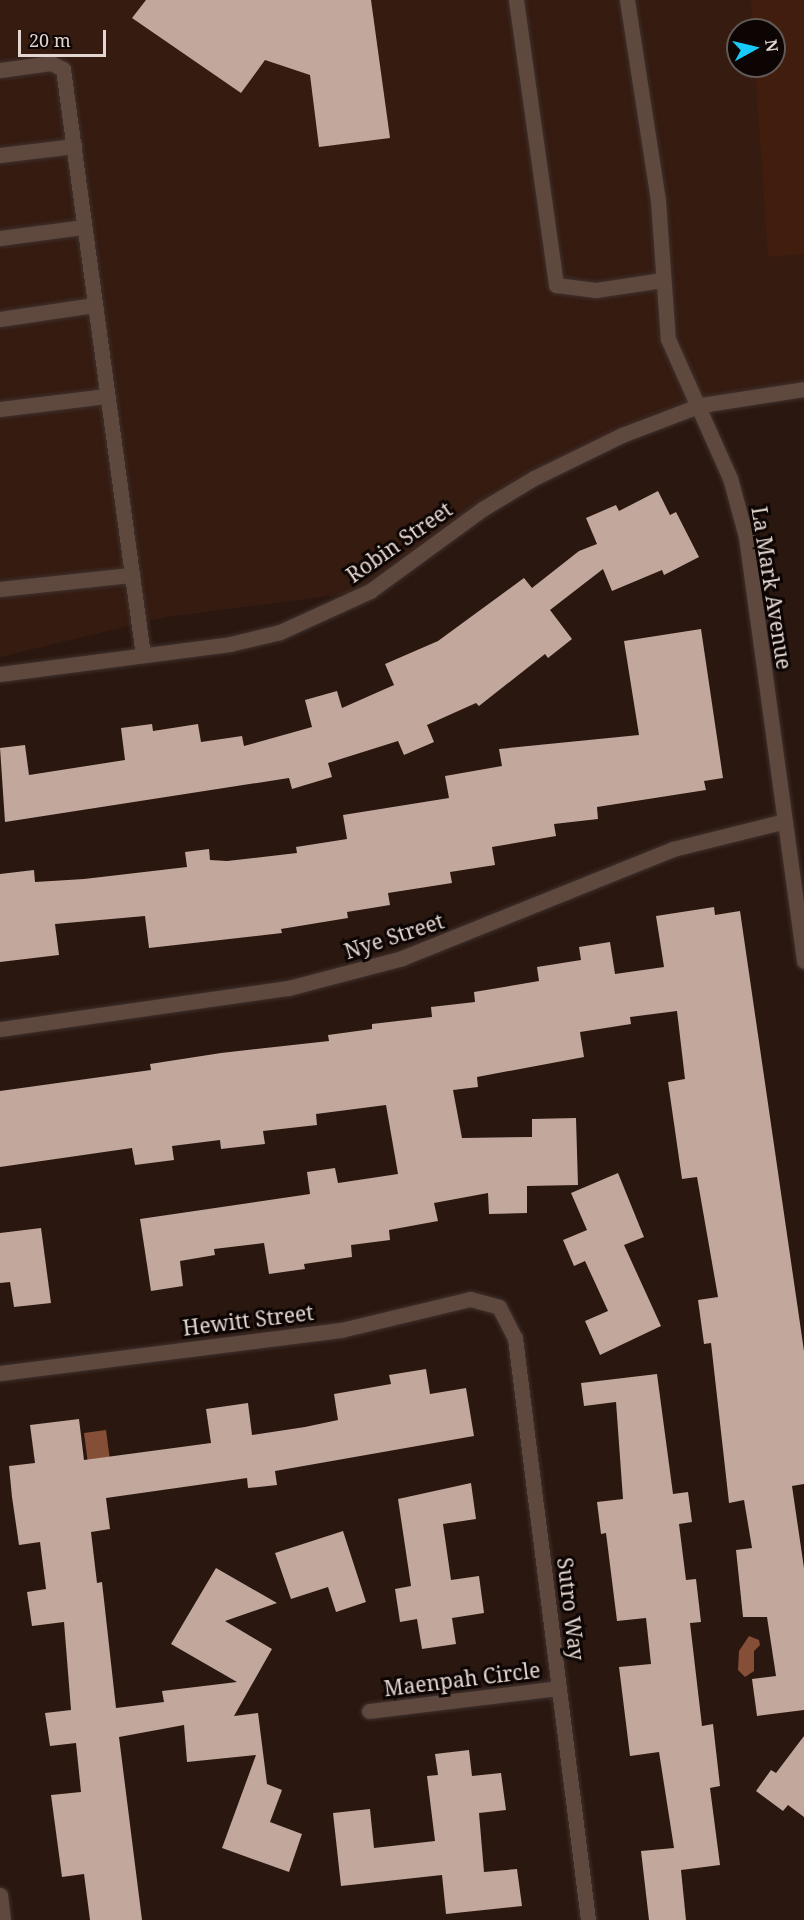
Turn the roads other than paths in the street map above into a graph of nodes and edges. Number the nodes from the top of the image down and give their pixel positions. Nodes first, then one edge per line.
1 (516, 0) edge
2 (627, 0) edge
3 (0, 70) edge
4 (74, 146) junction
5 (0, 155) edge
6 (84, 227) junction
7 (0, 238) edge
8 (662, 280) junction
9 (94, 305) junction
10 (0, 319) edge
11 (804, 389) edge
12 (106, 396) junction
13 (701, 405) junction
14 (0, 409) edge
15 (132, 575) junction
16 (0, 589) edge
17 (143, 655) junction
18 (0, 674) edge
19 (785, 821) junction
20 (804, 961) edge
21 (0, 1029) edge
22 (499, 1306) joint
23 (0, 1373) edge
24 (560, 1688) junction
25 (369, 1711) dead end
26 (0, 1895) edge
27 (3, 1920) edge
28 (588, 1920) edge

1 - 8 street
2 - 8 street, La Mark Avenue
3 - 4 street
4 - 5 street
4 - 6 street
6 - 7 street
6 - 9 street
8 - 13 street, La Mark Avenue
9 - 10 street
9 - 12 street
11 - 13 street, Robin Street
12 - 14 street
12 - 15 street
13 - 17 street, Robin Street
13 - 19 street, La Mark Avenue
15 - 16 street
15 - 17 street
17 - 18 street, Robin Street
19 - 20 street, La Mark Avenue
19 - 21 street, Nye Street
22 - 23 street, Hewitt Street
22 - 24 street, Sutro Way
24 - 25 street, Maenpah Circle
24 - 28 street, Sutro Way
26 - 27 street

